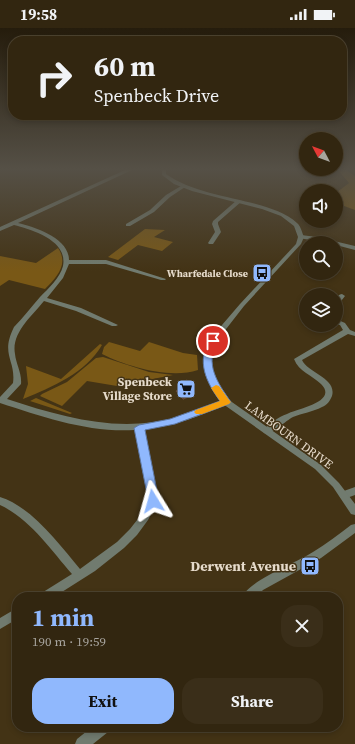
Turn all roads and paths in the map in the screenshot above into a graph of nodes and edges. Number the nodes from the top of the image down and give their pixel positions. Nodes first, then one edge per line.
1 (56, 203) edge
2 (160, 203) edge
3 (236, 203) edge
4 (246, 203) edge
5 (13, 223) junction
6 (128, 225) dead end
7 (0, 229) edge
8 (301, 236) edge
9 (299, 241) edge
10 (210, 243) dead end
11 (343, 245) edge
12 (355, 248) edge
13 (67, 262) junction
14 (163, 280) dead end
15 (41, 299) junction
16 (343, 324) edge
17 (114, 325) dead end
18 (351, 332) edge
19 (1, 400) edge
20 (226, 402) junction
21 (139, 428) junction
22 (267, 431) junction
23 (355, 492) edge
24 (344, 495) junction
25 (0, 501) edge
26 (355, 511) edge
27 (355, 528) edge
28 (79, 575) junction
29 (52, 592) edge
30 (254, 592) edge
31 (12, 616) edge
32 (0, 624) edge
33 (97, 732) edge
34 (82, 744) edge

1 - 5 street
2 - 6 street
3 - 10 street
4 - 8 street
5 - 7 street
5 - 13 street
9 - 20 street, LAMBOURN DRIVE
11 - 12 street
13 - 14 street
13 - 15 street
15 - 17 street
15 - 19 street
16 - 18 street
18 - 22 street
19 - 21 street
20 - 21 street
20 - 22 street, LAMBOURN DRIVE
21 - 28 street
22 - 24 street, LAMBOURN DRIVE
23 - 24 street
24 - 26 street, LAMBOURN DRIVE
25 - 28 street
27 - 30 street
28 - 29 street
31 - 32 street
33 - 34 street

